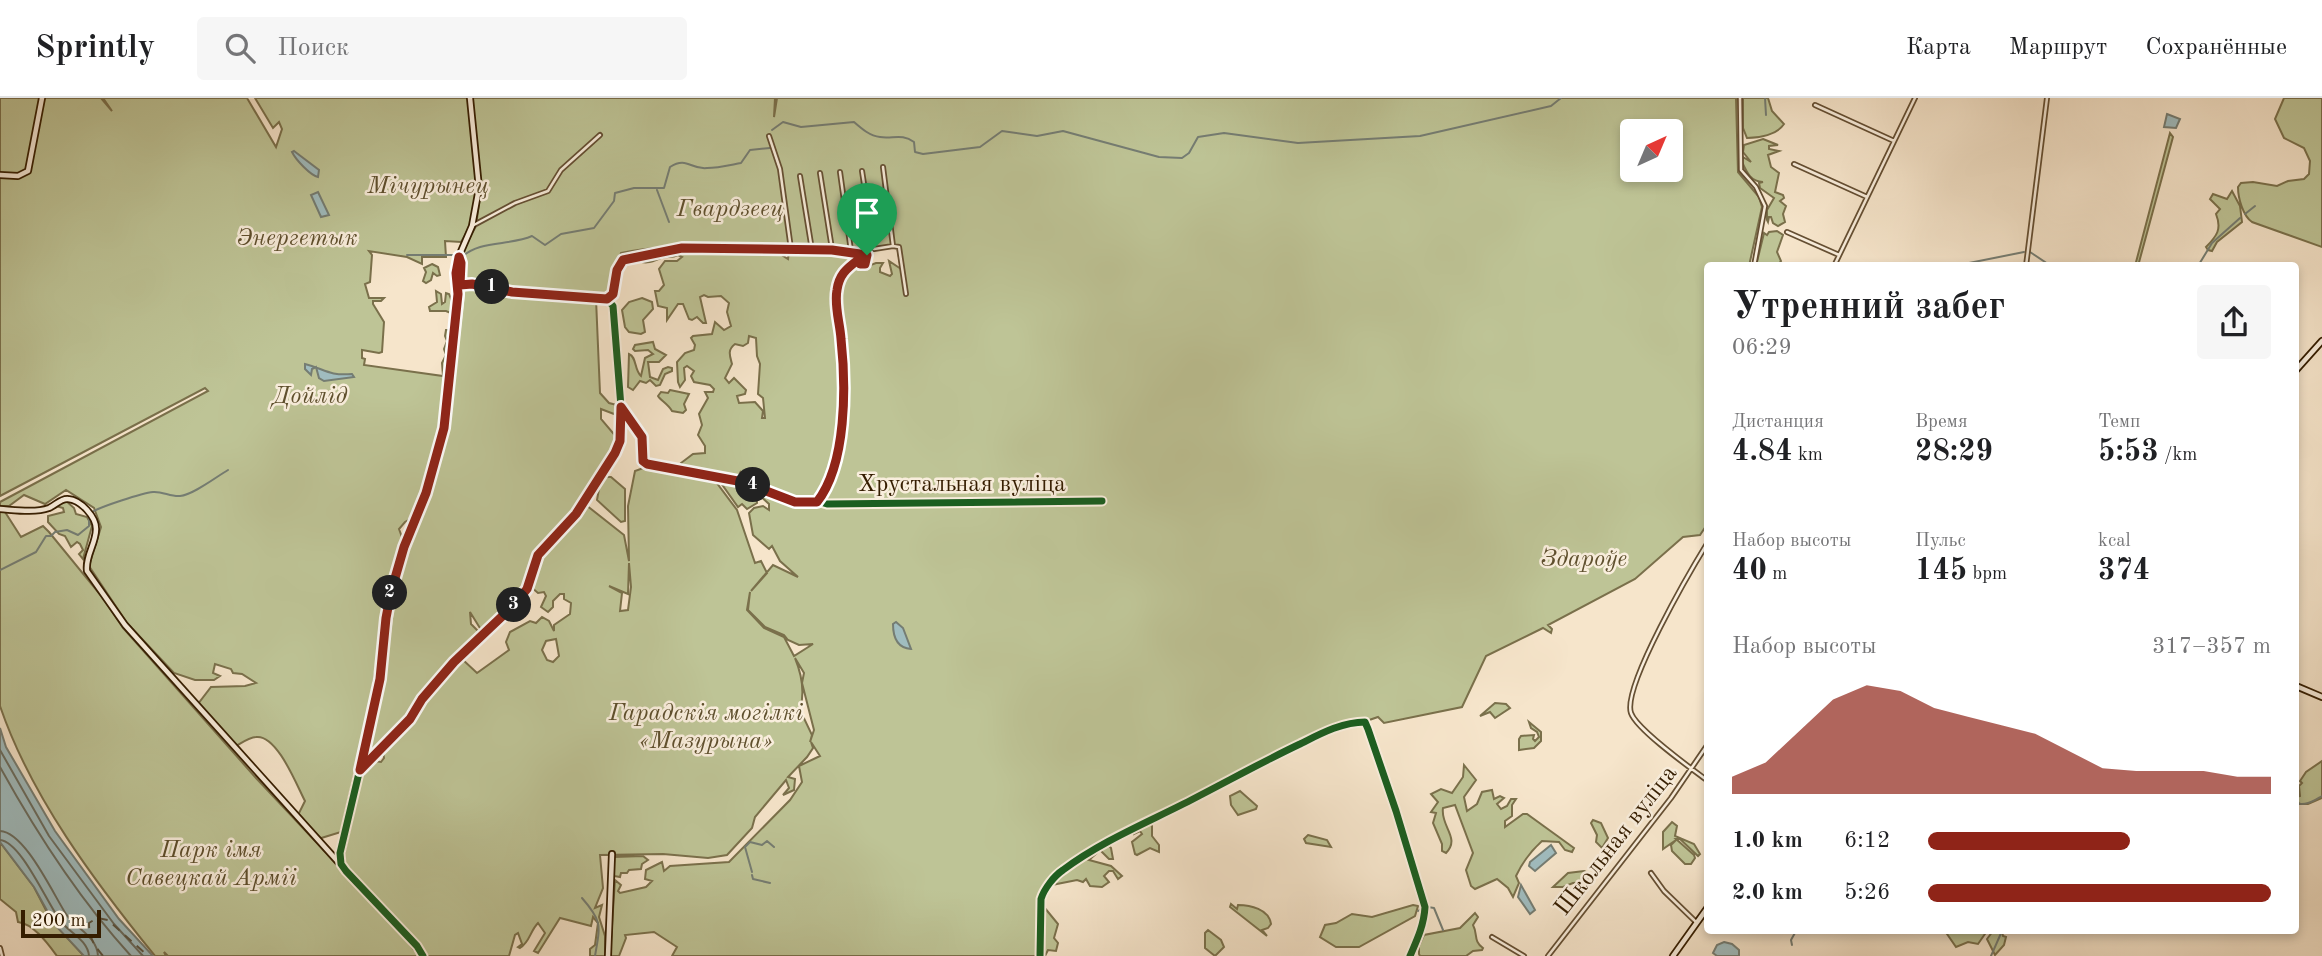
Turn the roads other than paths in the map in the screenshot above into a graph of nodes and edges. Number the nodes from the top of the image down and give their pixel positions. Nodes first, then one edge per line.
1 (42, 98) edge
2 (470, 98) edge
3 (1740, 98) edge
4 (1915, 98) edge
5 (2048, 98) edge
6 (1815, 104) dead end
7 (600, 135) dead end
8 (769, 136) dead end
9 (1894, 141) junction
10 (1794, 164) dead end
11 (883, 167) dead end
12 (862, 171) dead end
13 (840, 172) dead end
14 (820, 173) dead end
15 (0, 175) edge
16 (800, 176) dead end
17 (1867, 197) junction
18 (472, 226) junction
19 (1787, 232) dead end
20 (893, 246) junction
21 (790, 249) junction
22 (874, 249) junction
23 (812, 250) junction
24 (832, 250) junction
25 (851, 251) junction
26 (857, 253) junction
27 (867, 255) junction
28 (1839, 256) junction
29 (858, 260) junction
30 (1755, 262) edge
31 (1836, 262) edge
32 (2027, 262) edge
33 (458, 285) junction
34 (613, 294) junction
35 (906, 294) dead end
36 (607, 299) junction
37 (613, 306) junction
38 (2322, 341) edge
39 (2299, 367) edge
40 (621, 407) junction
41 (1102, 501) dead end
42 (817, 502) junction
43 (0, 509) edge
44 (1704, 548) edge
45 (2299, 687) edge
46 (2322, 697) edge
47 (1704, 750) edge
48 (1692, 769) junction
49 (360, 770) junction
50 (1704, 778) edge
51 (340, 853) junction
52 (331, 854) junction
53 (612, 854) dead end
54 (341, 864) junction
55 (1651, 873) dead end
56 (1704, 912) edge
57 (1696, 923) junction
58 (1492, 937) dead end
59 (0, 948) edge
60 (2, 956) edge
61 (423, 956) edge
62 (608, 956) edge
63 (1040, 956) edge
64 (1410, 956) edge
65 (1524, 956) edge
66 (1548, 956) edge
67 (1672, 956) edge

1 - 15 street
2 - 18 street
3 - 30 street
4 - 9 street
5 - 32 street
6 - 9 street
7 - 18 street
8 - 21 street
9 - 17 street
10 - 17 street
11 - 20 street
12 - 22 street
13 - 25 street
14 - 24 street
16 - 23 street
17 - 28 street
18 - 33 street
19 - 28 street
20 - 22 street
20 - 35 street
21 - 23 street
21 - 34 street
22 - 27 street
23 - 24 street
24 - 25 street
25 - 26 street
26 - 27 street
26 - 29 street
27 - 29 street
28 - 31 street
29 - 42 street
33 - 36 street
33 - 49 street
34 - 36 street
34 - 37 street
36 - 37 street
37 - 40 street
38 - 39 street
40 - 42 street, Хрустальная вуліца
40 - 49 street
41 - 42 street, Хрустальная вуліца
43 - 52 street
44 - 48 street
45 - 46 street
47 - 48 street, Школьная вуліца
48 - 50 street
48 - 66 street, Школьная вуліца
49 - 51 street
51 - 52 street
51 - 54 street
52 - 54 street
53 - 62 street
54 - 61 street
55 - 57 street
56 - 57 street
57 - 67 street
58 - 65 street
59 - 60 street
63 - 64 street

